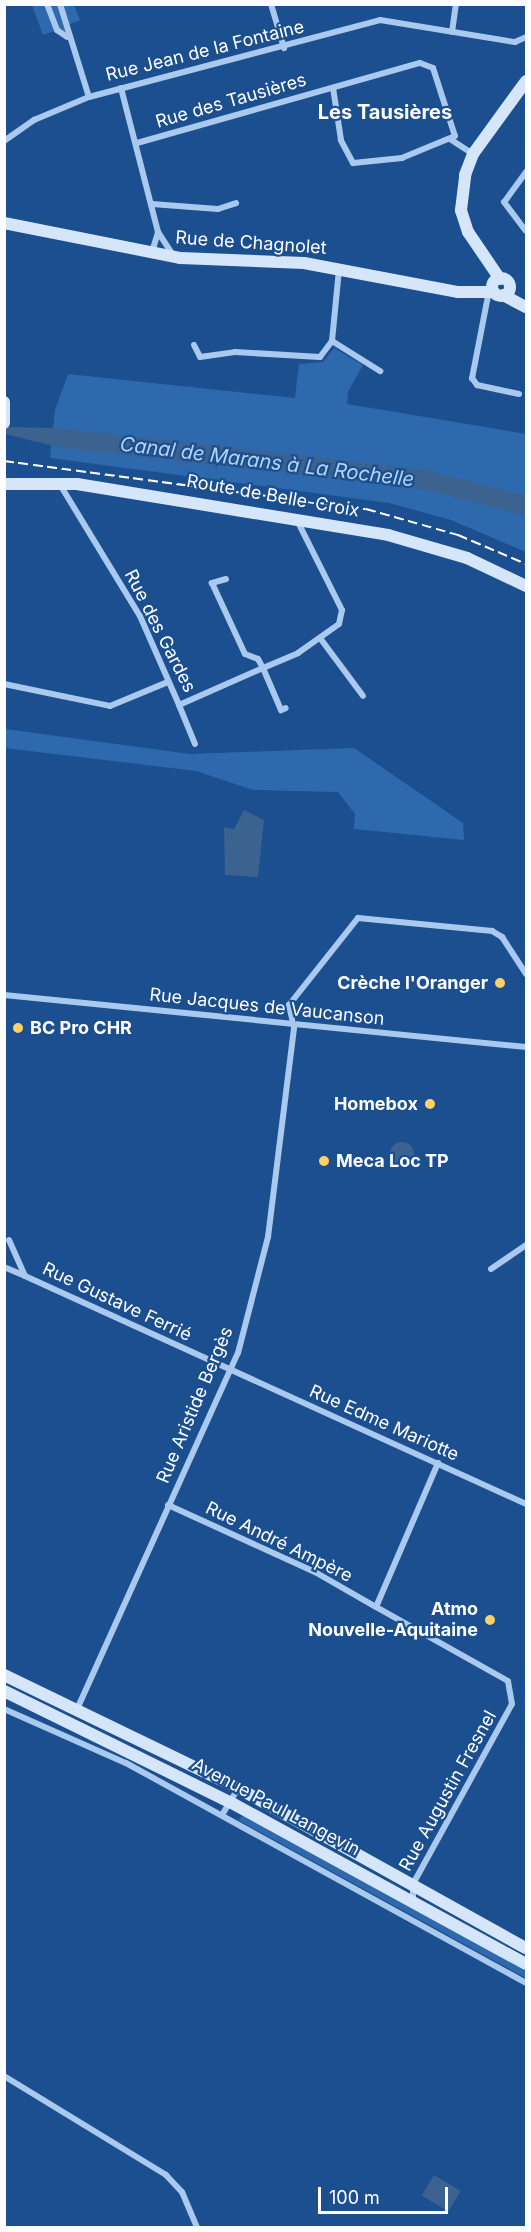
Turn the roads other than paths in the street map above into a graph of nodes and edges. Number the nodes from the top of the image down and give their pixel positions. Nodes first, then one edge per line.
1 (47, 4) edge
2 (60, 4) edge
3 (271, 4) edge
4 (456, 4) edge
5 (452, 32) junction
6 (67, 37) junction
7 (526, 37) edge
8 (284, 48) junction
9 (526, 81) edge
10 (121, 88) junction
11 (333, 88) junction
12 (89, 97) junction
13 (456, 130) junction
14 (450, 139) junction
15 (4, 141) edge
16 (137, 143) junction
17 (469, 150) junction
18 (526, 172) edge
19 (236, 203) dead end
20 (152, 204) junction
21 (4, 223) edge
22 (526, 231) edge
23 (158, 232) junction
24 (152, 252) junction
25 (174, 256) junction
26 (340, 268) junction
27 (499, 290) junction
28 (526, 300) edge
29 (526, 307) edge
30 (332, 342) junction
31 (194, 345) dead end
32 (380, 371) dead end
33 (519, 394) dead end
34 (59, 482) junction
35 (4, 484) edge
36 (297, 519) junction
37 (226, 579) dead end
38 (526, 586) edge
39 (320, 638) junction
40 (263, 668) junction
41 (168, 682) junction
42 (4, 684) edge
43 (363, 696) dead end
44 (179, 705) junction
45 (286, 708) dead end
46 (195, 744) dead end
47 (526, 974) edge
48 (4, 994) edge
49 (294, 1027) junction
50 (526, 1047) edge
51 (9, 1240) dead end
52 (526, 1245) edge
53 (4, 1267) edge
54 (491, 1269) dead end
55 (25, 1276) junction
56 (230, 1370) junction
57 (438, 1463) junction
58 (526, 1504) edge
59 (168, 1505) junction
60 (376, 1607) junction
61 (4, 1675) edge
62 (4, 1691) edge
63 (78, 1707) junction
64 (4, 1709) edge
65 (238, 1788) junction
66 (230, 1802) junction
67 (222, 1815) junction
68 (413, 1884) junction
69 (413, 1902) junction
70 (526, 1948) edge
71 (526, 1964) edge
72 (526, 1983) edge
73 (4, 2076) edge
74 (197, 2228) edge

1 - 6 street
2 - 6 street
3 - 8 street
4 - 5 street
5 - 7 street, Rue Jean de la Fontaine
5 - 8 street, Rue Jean de la Fontaine
6 - 12 street
8 - 10 street, Rue Jean de la Fontaine
9 - 17 street
10 - 12 street, Rue Jean de la Fontaine
10 - 16 street, Rue des Tausières
11 - 13 street, Rue des Tausières
11 - 14 street, Rue des Tausières
11 - 16 street, Rue des Tausières
12 - 15 street, Rue Jean de la Fontaine
13 - 14 street
13 - 17 street, Rue des Tausières
14 - 17 street
16 - 20 street, Rue des Tausières
17 - 27 street
18 - 22 street
19 - 20 street
20 - 23 street, Rue des Tausières
21 - 24 street, Rue de Chagnolet
23 - 24 street
23 - 25 street
24 - 25 street, Rue de Chagnolet
25 - 26 street, Rue de Chagnolet
26 - 27 street, Rue de Chagnolet
26 - 30 street
27 - 28 street, Rue de Chagnolet
27 - 29 street, Rue de Chagnolet
27 - 33 street
30 - 31 street
30 - 32 street
34 - 35 street, Route de Belle-Croix
34 - 36 street, Route de Belle-Croix
34 - 41 street, Rue des Gardes
36 - 38 street, Route de Belle-Croix
36 - 39 street, Rue des Gardes
37 - 40 street
39 - 40 street, Rue des Gardes
39 - 43 street
40 - 44 street, Rue des Gardes
40 - 45 street
41 - 42 street
41 - 44 street, Rue des Gardes
44 - 46 street
47 - 49 street, Rue Aristide Bergès
48 - 49 street, Rue Jacques de Vaucanson
49 - 50 street, Rue Jacques de Vaucanson
49 - 56 street, Rue Aristide Bergès
51 - 55 street, Rue Gustave Ferrié
52 - 54 street
53 - 55 street, Rue Gustave Ferrié
55 - 56 street, Rue Gustave Ferrié
56 - 57 street, Rue Edme Mariotte
56 - 59 street, Rue Aristide Bergès
57 - 58 street, Rue Edme Mariotte
57 - 60 street
59 - 60 street, Rue André Ampère
59 - 63 street, Rue Aristide Bergès
60 - 68 street, Rue Augustin Fresnel
61 - 63 street, Avenue Paul Langevin
62 - 66 street, Avenue Paul Langevin
63 - 65 street, Avenue Paul Langevin
64 - 67 street
65 - 66 street
65 - 68 street, Avenue Paul Langevin
66 - 67 street
66 - 69 street, Avenue Paul Langevin
67 - 72 street
68 - 69 street, Rue Augustin Fresnel
68 - 70 street, Avenue Paul Langevin
69 - 71 street, Avenue Paul Langevin
73 - 74 street

